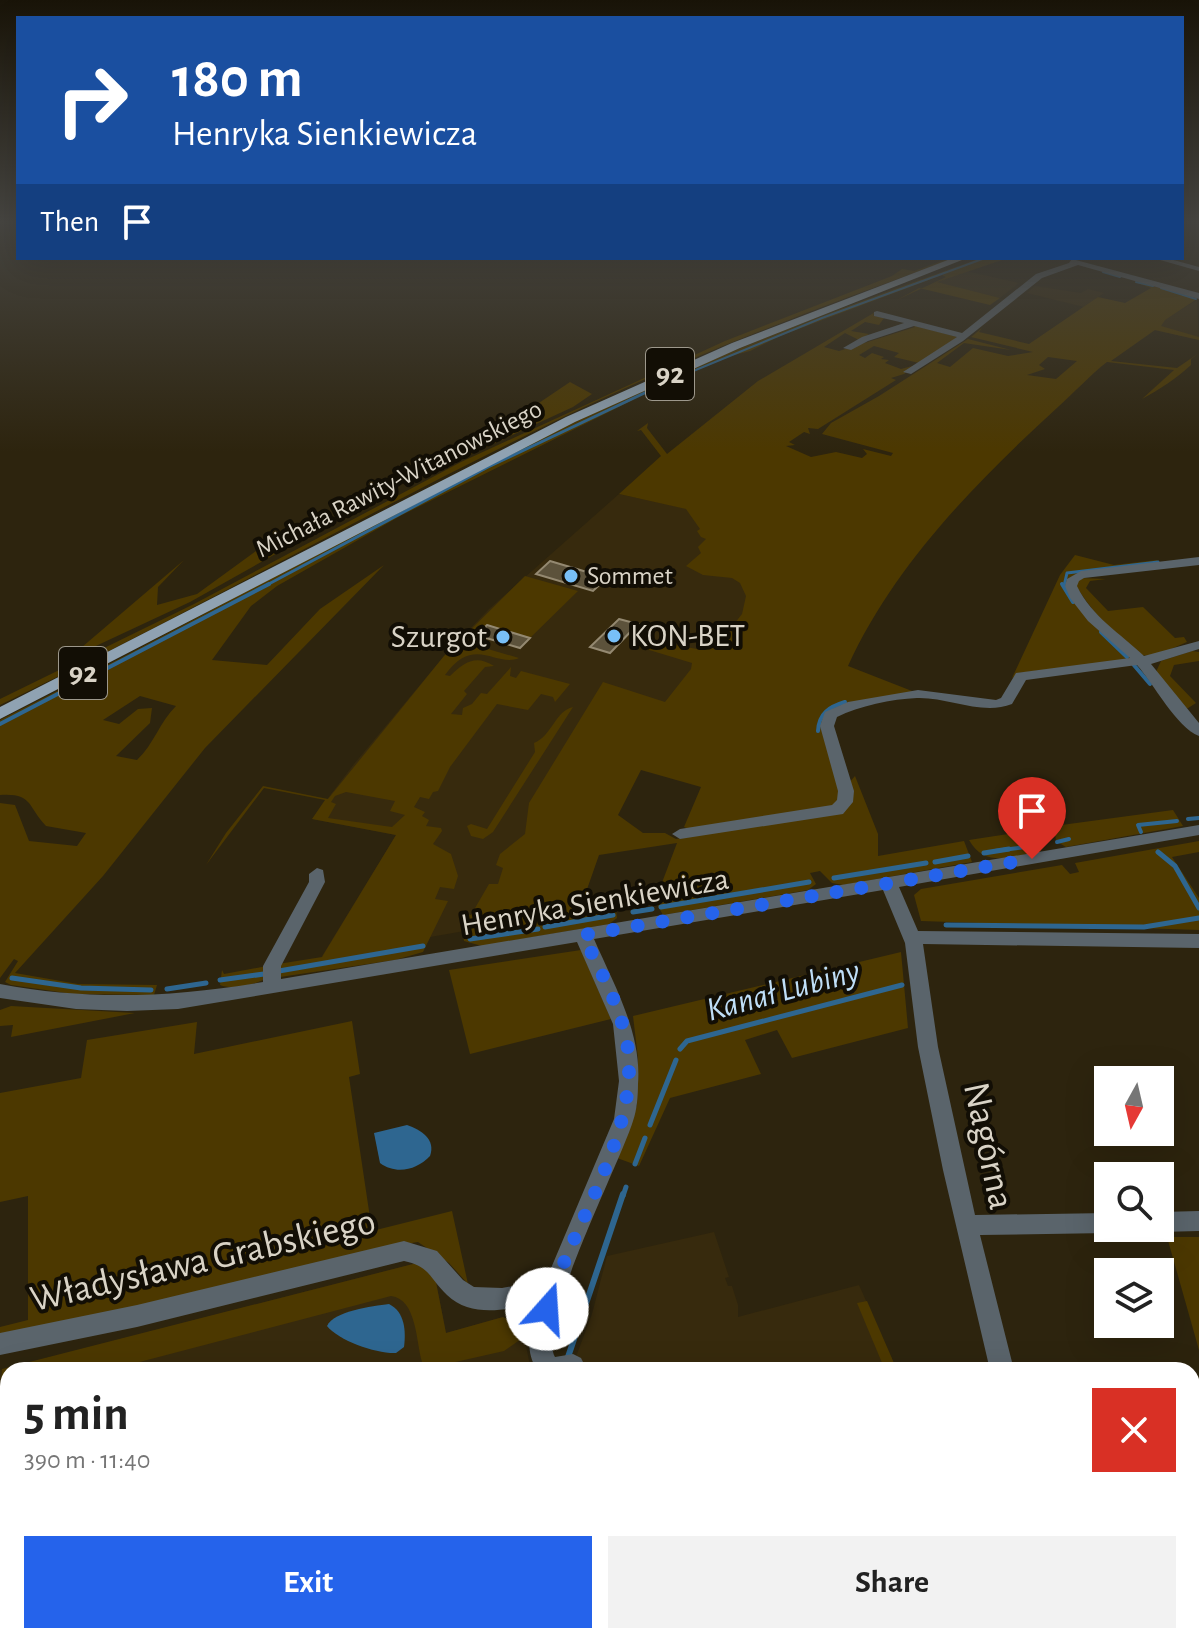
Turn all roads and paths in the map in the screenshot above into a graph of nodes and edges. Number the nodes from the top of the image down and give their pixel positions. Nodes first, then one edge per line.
1 (854, 299) edge
2 (856, 299) edge
3 (1011, 299) edge
4 (829, 308) junction
5 (877, 314) dead end
6 (886, 322) dead end
7 (914, 323) junction
8 (901, 327) junction
9 (964, 336) junction
10 (848, 348) dead end
11 (908, 372) dead end
12 (1199, 561) edge
13 (1199, 645) edge
14 (1148, 663) junction
15 (0, 714) edge
16 (1199, 731) edge
17 (1199, 830) edge
18 (680, 834) dead end
19 (317, 874) dead end
20 (889, 883) junction
21 (583, 935) junction
22 (912, 937) junction
23 (1199, 941) edge
24 (272, 987) junction
25 (0, 991) edge
26 (1199, 1221) edge
27 (1174, 1222) edge
28 (1094, 1223) edge
29 (965, 1225) junction
30 (553, 1289) junction
31 (0, 1344) edge
32 (546, 1362) edge
33 (1000, 1362) edge

1 - 4 main road, Michała Rawity-Witanowskiego / 92
2 - 4 main road, Michała Rawity-Witanowskiego / 92
3 - 9 street
4 - 15 main road, Michała Rawity-Witanowskiego / 92
5 - 7 street
6 - 8 street
7 - 8 street
7 - 9 street
8 - 10 street
9 - 11 street
12 - 14 street
13 - 14 street
14 - 16 street
14 - 18 street
17 - 20 street, Henryka Sienkiewicza
19 - 24 street
20 - 21 street, Henryka Sienkiewicza
20 - 22 street, Nagórna
21 - 24 street, Henryka Sienkiewicza
21 - 30 street
22 - 23 street
22 - 29 street, Nagórna
24 - 25 street, Henryka Sienkiewicza
26 - 27 street
28 - 29 street
29 - 33 street, Nagórna
30 - 31 street, Władysława Grabskiego
30 - 32 street

